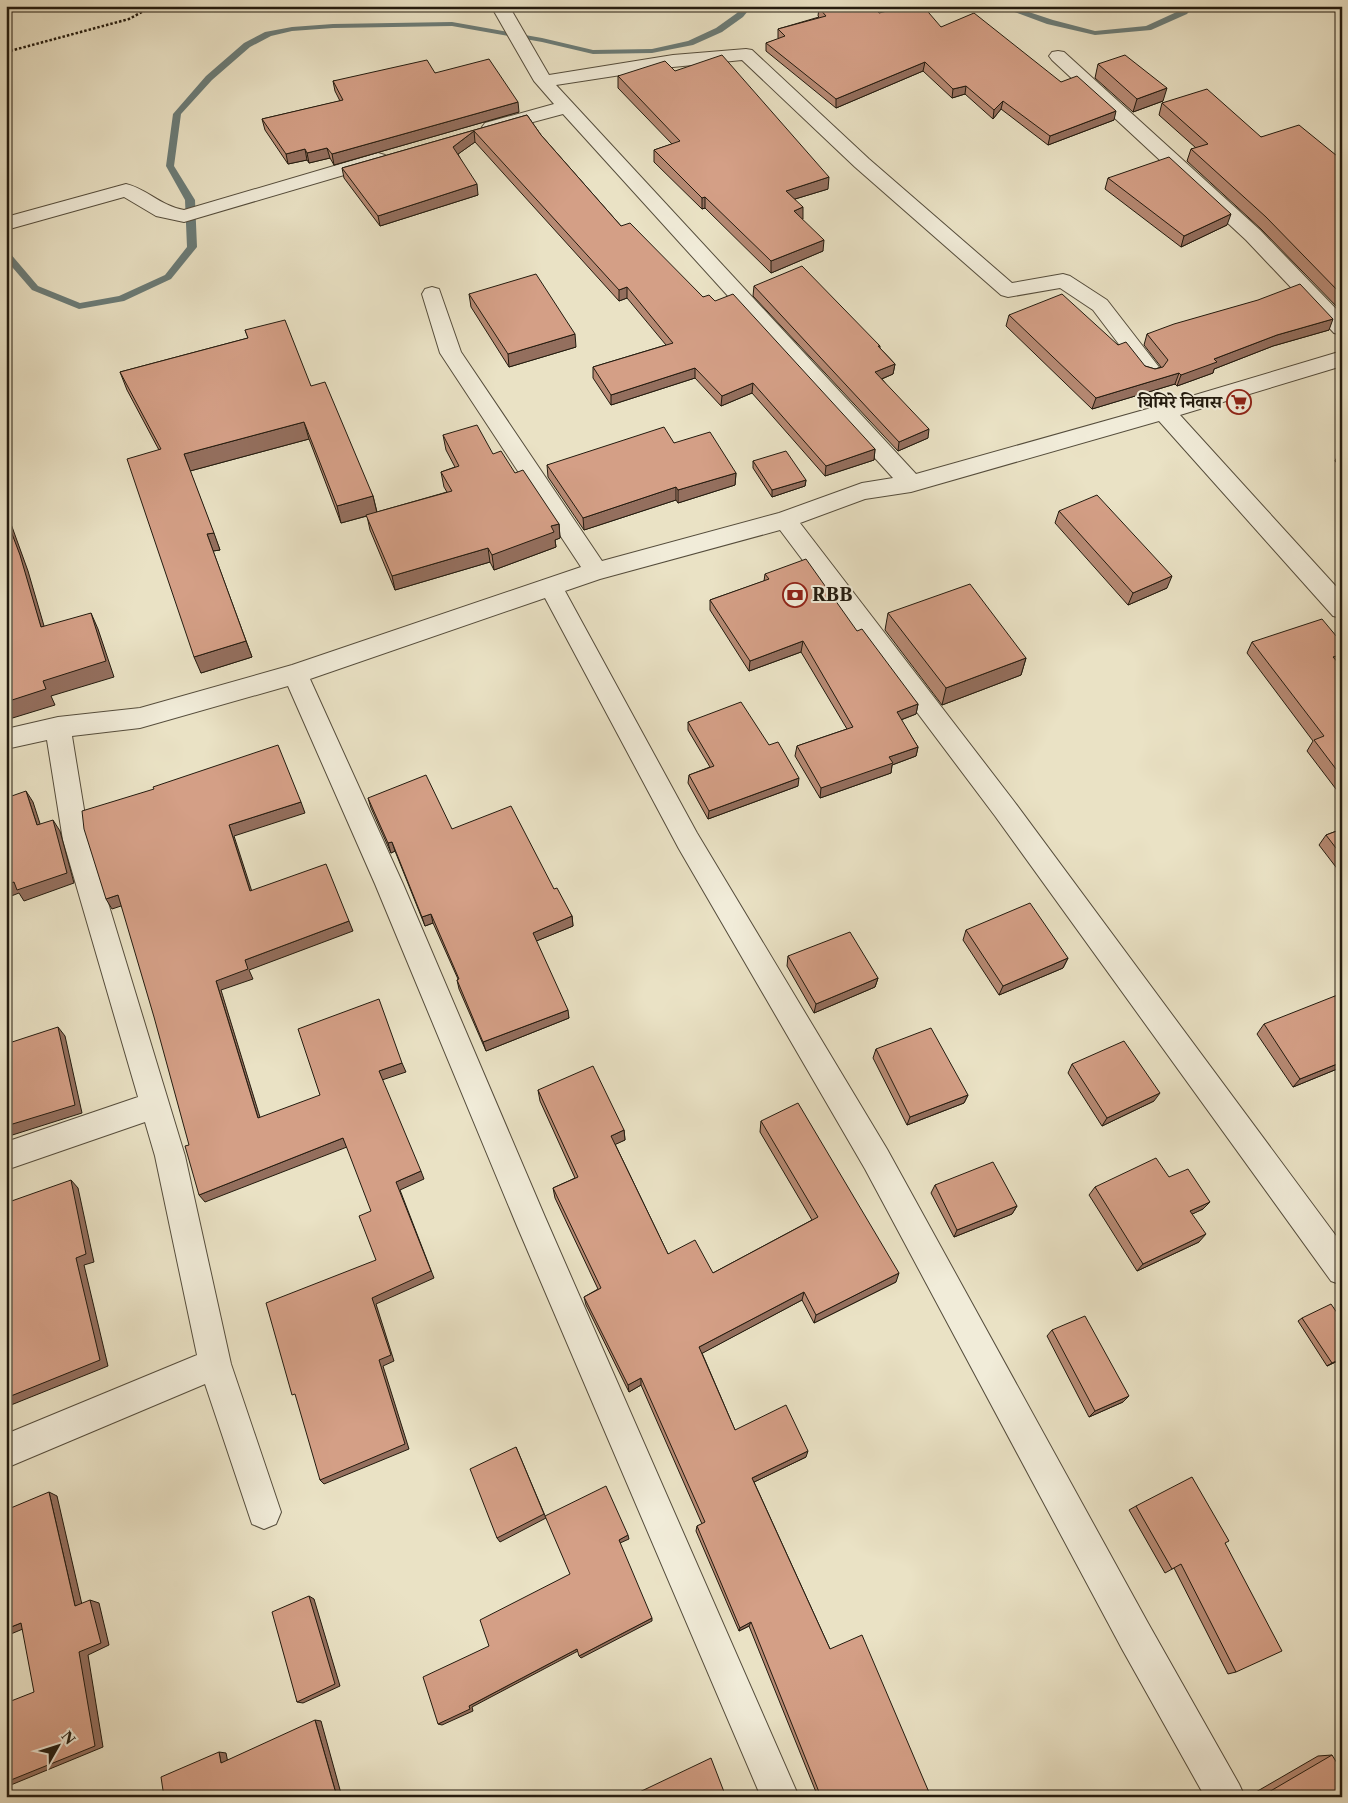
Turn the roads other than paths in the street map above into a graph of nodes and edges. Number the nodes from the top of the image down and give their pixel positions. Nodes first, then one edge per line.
1 (500, 6) edge
2 (1058, 56) dead end
3 (543, 81) junction
4 (566, 106) junction
5 (471, 133) edge
6 (394, 155) edge
7 (7, 224) edge
8 (432, 294) dead end
9 (1342, 328) edge
10 (1342, 358) edge
11 (1150, 370) edge
12 (1164, 412) junction
13 (912, 484) junction
14 (785, 520) junction
15 (596, 571) junction
16 (551, 587) junction
17 (1342, 609) edge
18 (295, 674) junction
19 (58, 727) junction
20 (6, 739) edge
21 (154, 1105) junction
22 (6, 1156) edge
23 (1342, 1270) edge
24 (215, 1364) junction
25 (6, 1452) edge
26 (264, 1512) dead end
27 (780, 1797) edge
28 (1226, 1797) edge

1 - 3 street
2 - 9 street
3 - 4 street
3 - 11 street
4 - 5 street
4 - 13 street
6 - 7 street
8 - 15 street
10 - 12 street
12 - 13 street
12 - 17 street
13 - 14 street
14 - 15 street
14 - 23 street
15 - 16 street
16 - 18 street
16 - 28 street
18 - 19 street
18 - 27 street
19 - 20 street
19 - 21 street
21 - 22 street
21 - 24 street
24 - 25 street
24 - 26 street

